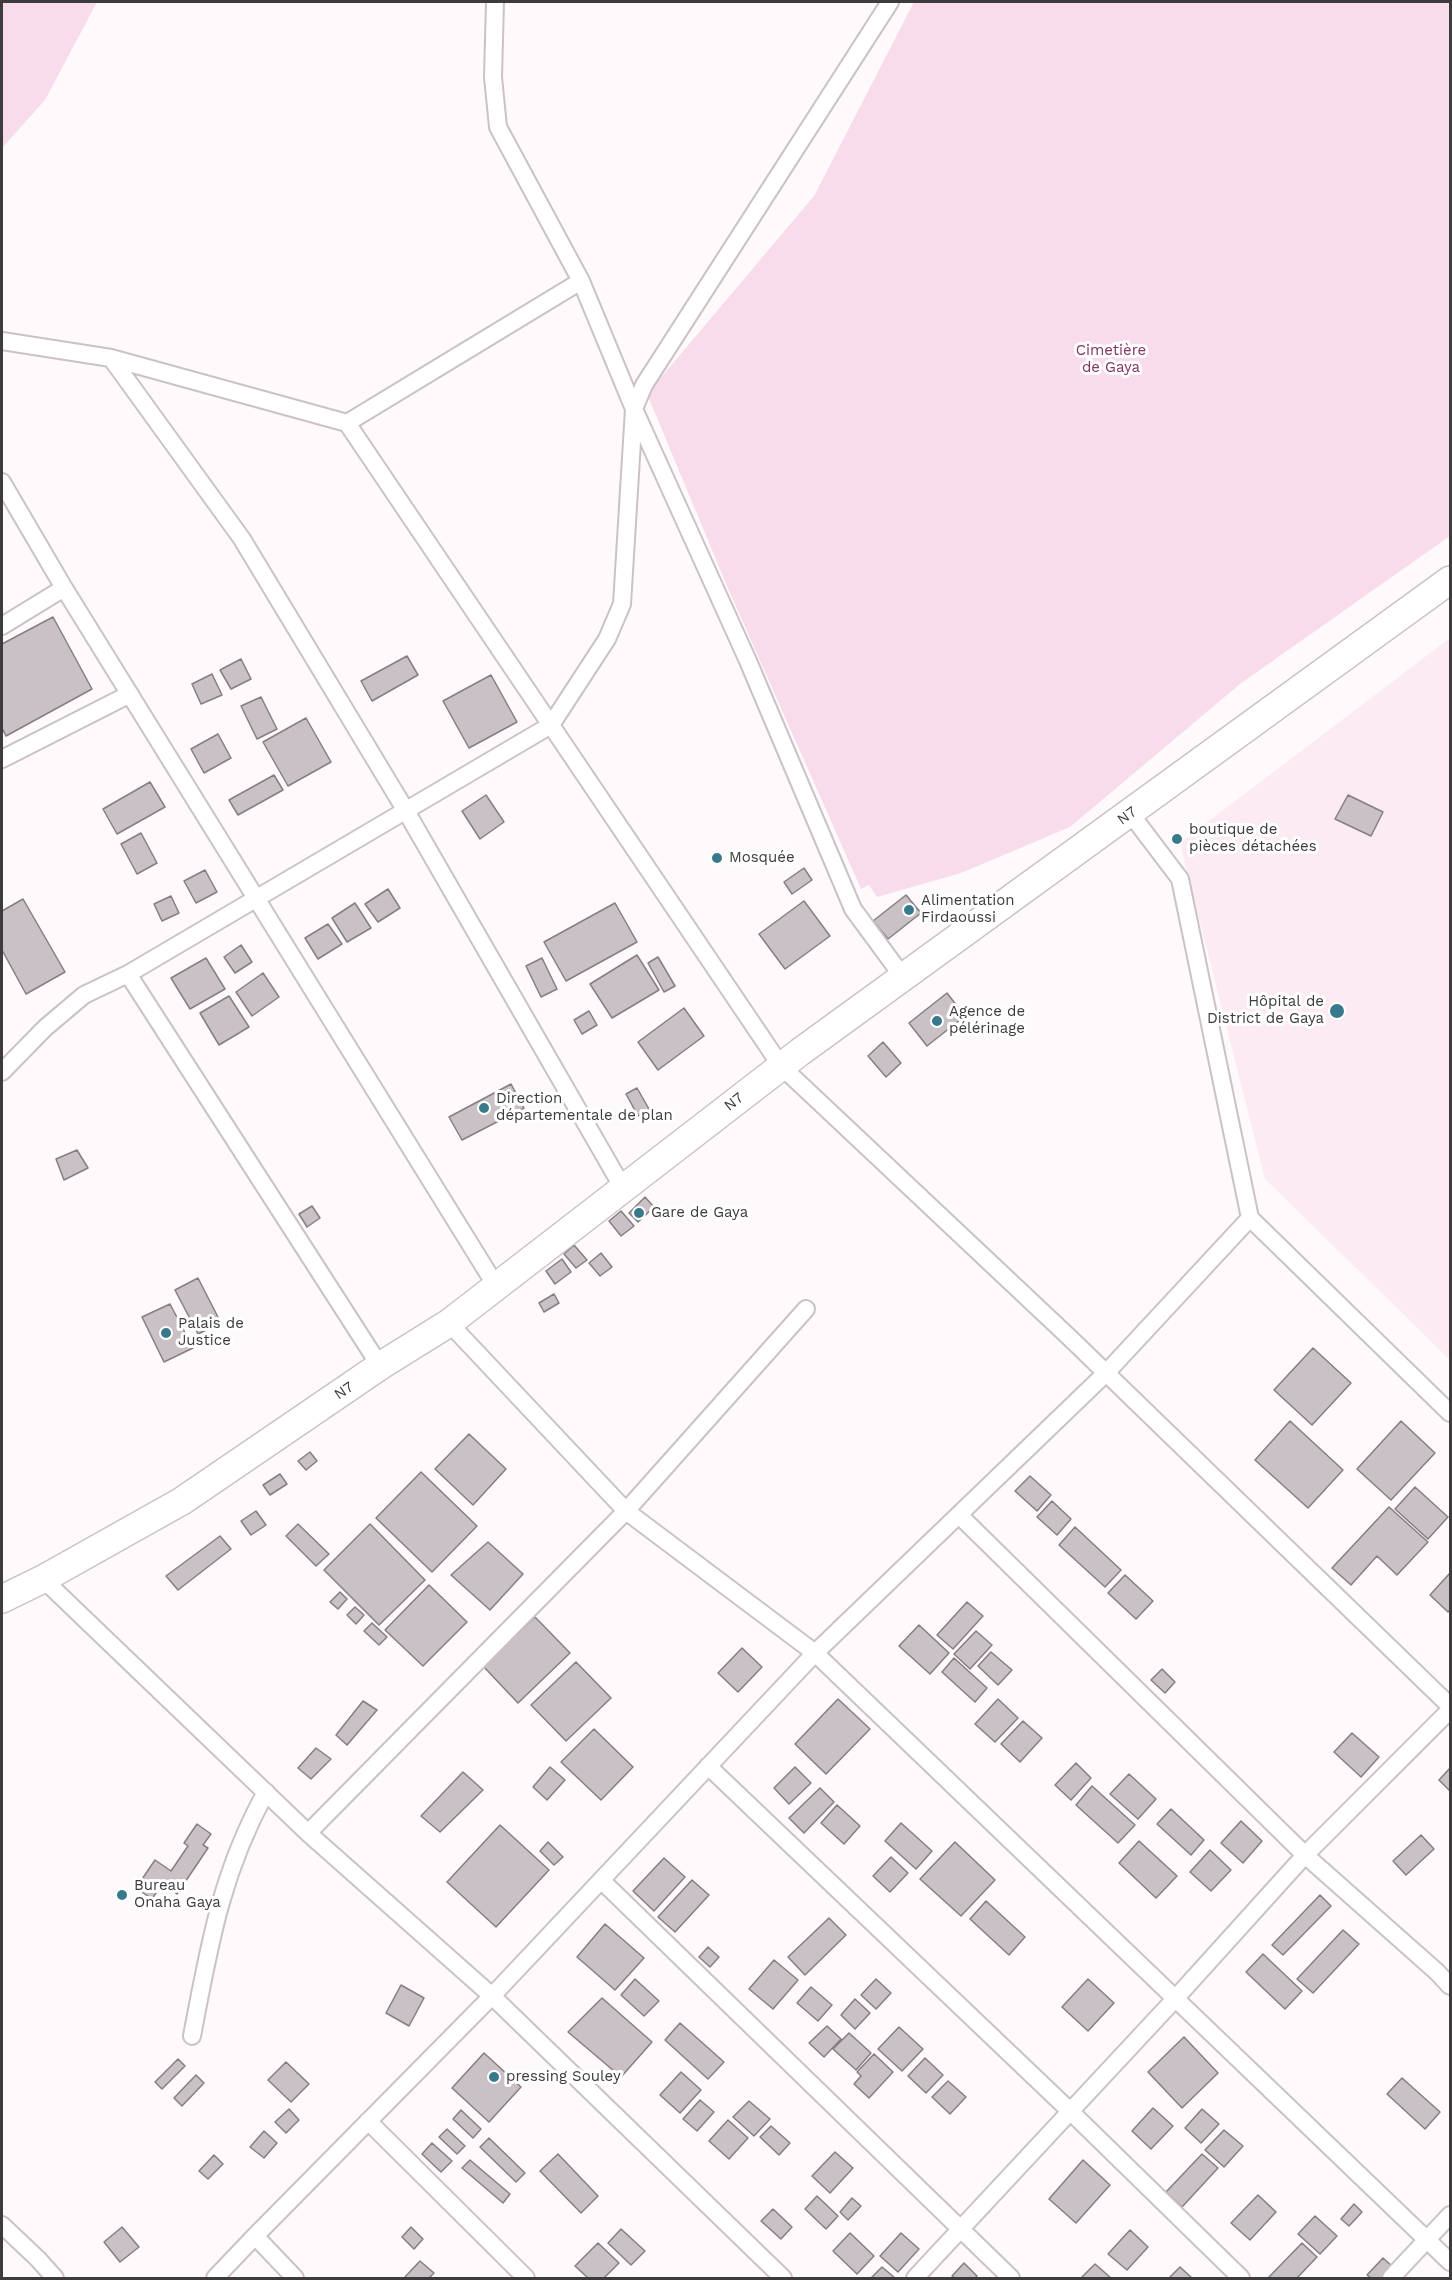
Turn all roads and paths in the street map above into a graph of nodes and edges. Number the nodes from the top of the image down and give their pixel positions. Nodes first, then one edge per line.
1 (495, 2) edge
2 (890, 2) edge
3 (581, 281) junction
4 (2, 341) edge
5 (111, 358) junction
6 (634, 410) junction
7 (347, 423) junction
8 (2, 482) edge
9 (1450, 580) edge
10 (64, 588) junction
11 (2, 626) edge
12 (130, 694) junction
13 (551, 725) junction
14 (2, 759) edge
15 (406, 812) junction
16 (1130, 813) junction
17 (256, 899) junction
18 (128, 974) junction
19 (903, 977) junction
20 (781, 1066) junction
21 (2, 1072) edge
22 (623, 1188) junction
23 (1250, 1218) junction
24 (496, 1286) junction
25 (806, 1309) dead end
26 (449, 1323) junction
27 (380, 1366) junction
28 (1106, 1373) junction
29 (1450, 1413) edge
30 (626, 1511) junction
31 (959, 1515) junction
32 (43, 1579) junction
33 (2, 1599) edge
34 (815, 1653) junction
35 (1450, 1708) edge
36 (708, 1766) junction
37 (266, 1792) junction
38 (308, 1833) junction
39 (1305, 1855) junction
40 (601, 1880) junction
41 (1450, 1986) edge
42 (492, 1996) junction
43 (1174, 2000) junction
44 (192, 2036) dead end
45 (1071, 2112) junction
46 (368, 2121) junction
47 (1450, 2215) edge
48 (2, 2225) edge
49 (961, 2230) junction
50 (255, 2236) junction
51 (1428, 2240) junction
52 (1450, 2262) edge
53 (55, 2278) edge
54 (215, 2278) edge
55 (295, 2278) edge
56 (526, 2278) edge
57 (783, 2278) edge
58 (915, 2278) edge
59 (1011, 2278) edge
60 (1241, 2278) edge
61 (1391, 2278) edge

1 - 3 street
2 - 6 street
3 - 6 street
3 - 7 street
4 - 5 street
5 - 7 street
5 - 15 street
6 - 13 street
6 - 19 street
7 - 13 street
8 - 10 street
9 - 16 main road, N7
10 - 11 street
10 - 12 street
12 - 14 street
12 - 17 street
13 - 15 street
13 - 20 street
15 - 17 street
15 - 22 street
16 - 19 main road, N7
16 - 23 street
17 - 18 street
17 - 24 street
18 - 21 street
18 - 27 street
19 - 20 main road, N7
20 - 22 main road, N7
20 - 28 street
22 - 24 main road, N7
23 - 28 street
23 - 29 street
24 - 26 main road, N7
25 - 30 street
26 - 27 main road, N7
26 - 30 street
27 - 32 main road, N7
28 - 31 street
28 - 35 street
30 - 34 street
30 - 38 street
31 - 34 street
31 - 39 street
32 - 33 main road, N7
32 - 37 street
34 - 36 street
34 - 43 street
35 - 39 street
36 - 40 street
36 - 45 street
37 - 38 street
37 - 44 street
38 - 42 street
39 - 41 street
39 - 43 street
40 - 42 street
40 - 49 street
42 - 46 street
42 - 57 street
43 - 45 street
43 - 51 street
45 - 49 street
45 - 60 street
46 - 50 street
46 - 56 street
47 - 51 street
48 - 53 street
49 - 58 street
49 - 59 street
50 - 54 street
50 - 55 street
51 - 52 street
51 - 61 street

